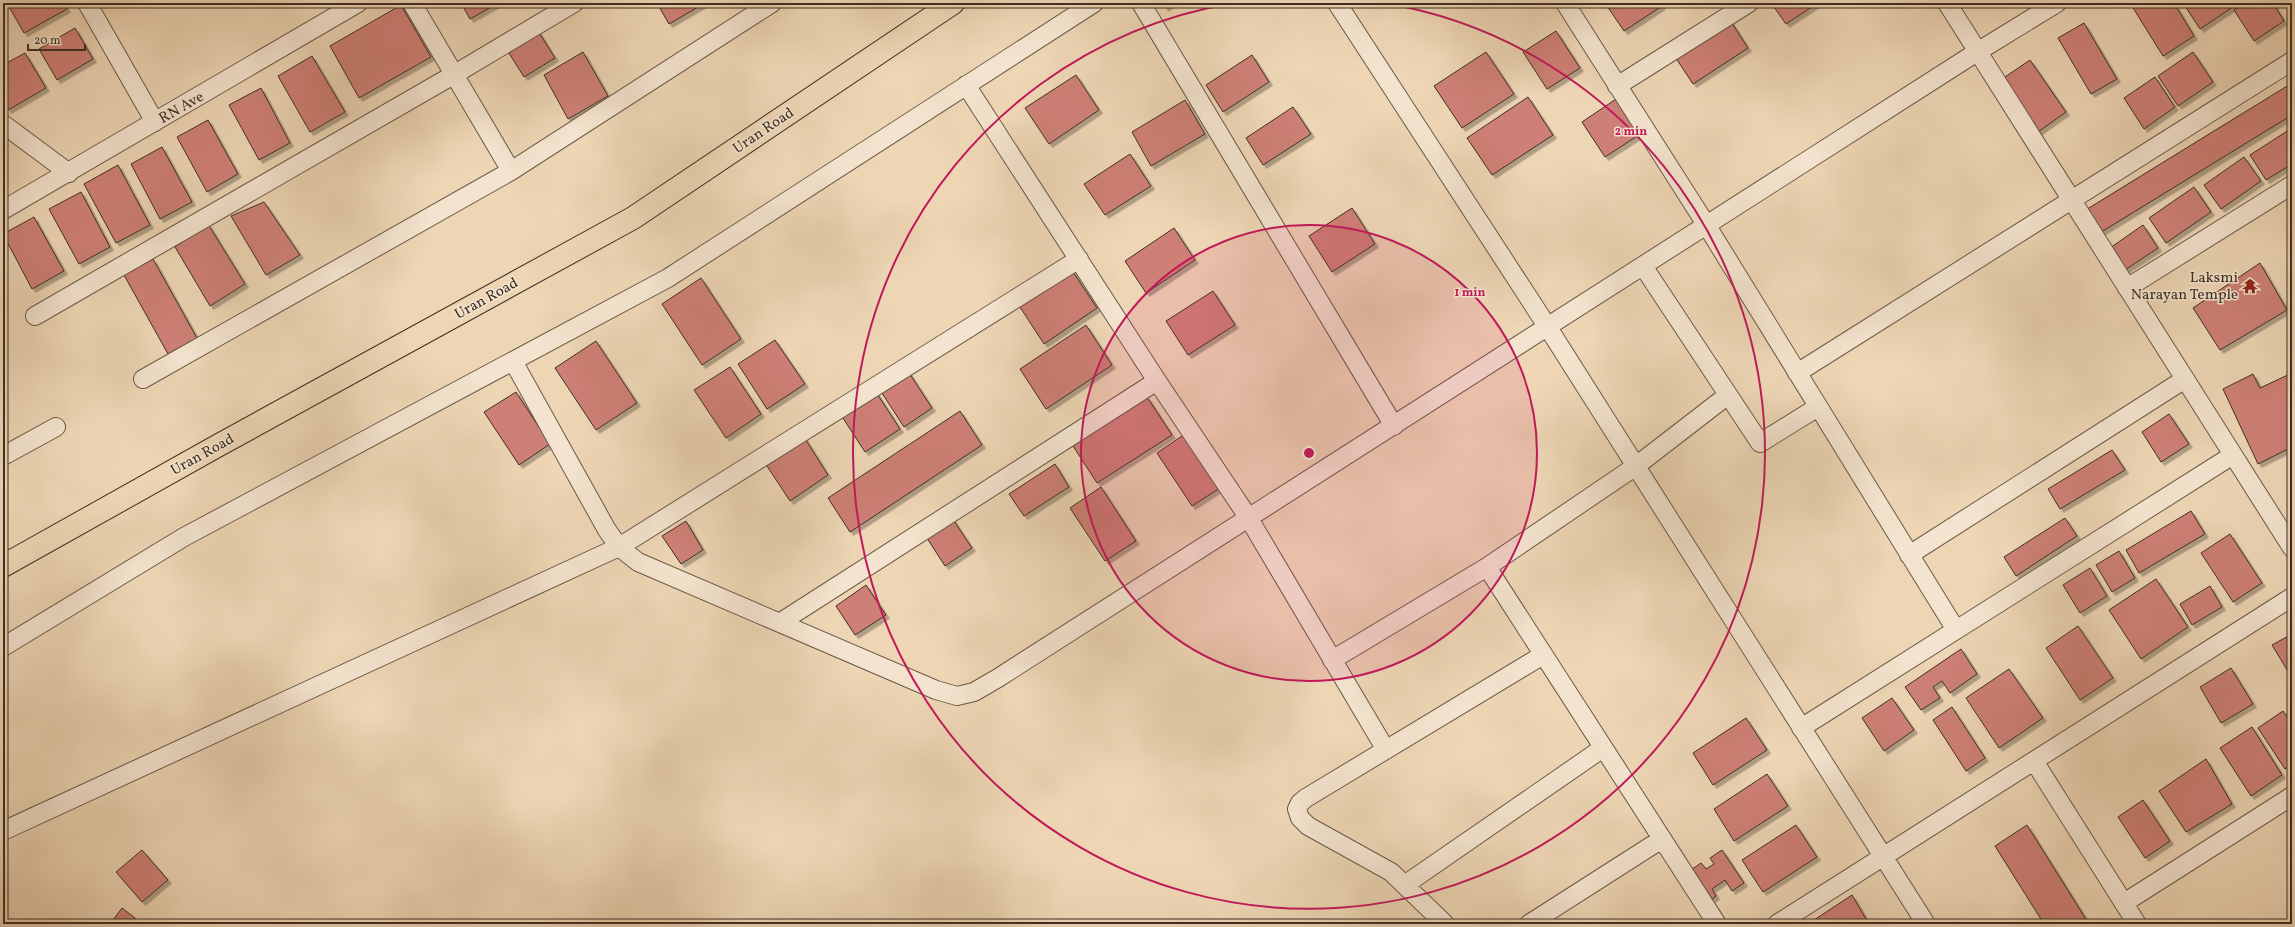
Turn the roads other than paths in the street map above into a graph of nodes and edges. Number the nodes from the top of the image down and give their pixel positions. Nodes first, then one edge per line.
1 (87, 3) edge
2 (358, 3) edge
3 (412, 3) edge
4 (574, 3) edge
5 (772, 3) edge
6 (953, 3) edge
7 (1094, 3) edge
8 (1141, 3) edge
9 (1337, 3) edge
10 (1565, 3) edge
11 (1749, 3) edge
12 (1947, 3) edge
13 (2057, 3) edge
14 (550, 9) edge
15 (1977, 52) junction
16 (2292, 61) edge
17 (455, 74) junction
18 (966, 85) junction
19 (1617, 86) junction
20 (155, 122) junction
21 (3, 124) edge
22 (511, 171) junction
23 (69, 173) junction
24 (2292, 185) edge
25 (2072, 200) junction
26 (3, 210) edge
27 (1706, 226) junction
28 (1079, 259) junction
29 (1643, 266) junction
30 (2127, 288) junction
31 (35, 316) dead end
32 (1547, 326) junction
33 (513, 361) junction
34 (1797, 374) junction
35 (143, 379) dead end
36 (2185, 379) junction
37 (1157, 381) junction
38 (1728, 395) junction
39 (1818, 408) junction
40 (1394, 426) junction
41 (56, 427) dead end
42 (2233, 455) junction
43 (3, 456) edge
44 (1636, 466) junction
45 (1248, 517) junction
46 (619, 547) junction
47 (2292, 548) edge
48 (1909, 555) junction
49 (3, 566) edge
50 (1487, 567) junction
51 (2292, 597) edge
52 (781, 622) junction
53 (1956, 630) junction
54 (3, 647) edge
55 (1543, 655) junction
56 (1332, 660) junction
57 (1801, 728) junction
58 (1603, 748) junction
59 (1386, 750) junction
60 (2034, 762) junction
61 (2292, 796) edge
62 (3, 830) edge
63 (1662, 839) junction
64 (1883, 857) junction
65 (1406, 884) junction
66 (2124, 903) junction
67 (1445, 924) edge
68 (1529, 924) edge
69 (1717, 924) edge
70 (1777, 924) edge
71 (1926, 924) edge
72 (2137, 924) edge

1 - 20 street
2 - 20 street, RN Ave
3 - 17 street
4 - 14 street
5 - 22 street
6 - 49 main road, Uran Road
7 - 18 street
8 - 40 street
9 - 32 street
10 - 19 street
11 - 19 street
12 - 15 street
13 - 15 street
14 - 17 street
15 - 25 street
15 - 27 street
16 - 25 street
17 - 22 street
17 - 31 street
18 - 28 street
18 - 33 street
19 - 27 street
20 - 23 street, RN Ave
21 - 23 street
22 - 35 street
23 - 26 street, RN Ave
24 - 30 street
25 - 30 street
25 - 34 street
27 - 29 street
27 - 34 street
28 - 37 street
28 - 46 street
29 - 32 street
29 - 38 street
30 - 36 street
32 - 40 street
32 - 44 street
33 - 46 street
33 - 54 street
34 - 39 street
36 - 42 street
36 - 48 street
37 - 45 street
37 - 52 street
38 - 39 street
38 - 44 street
39 - 48 street
40 - 45 street
41 - 43 street
42 - 47 street
42 - 53 street
44 - 50 street
44 - 57 street
45 - 52 street
45 - 56 street
46 - 52 street
46 - 62 street
48 - 53 street
50 - 55 street
50 - 56 street
51 - 60 street
53 - 57 street
55 - 58 street
55 - 59 street
56 - 59 street
57 - 64 street
58 - 63 street
58 - 65 street
59 - 65 street
60 - 64 street
60 - 66 street
61 - 66 street
63 - 68 street
63 - 69 street
64 - 70 street
64 - 71 street
65 - 67 street
66 - 72 street

